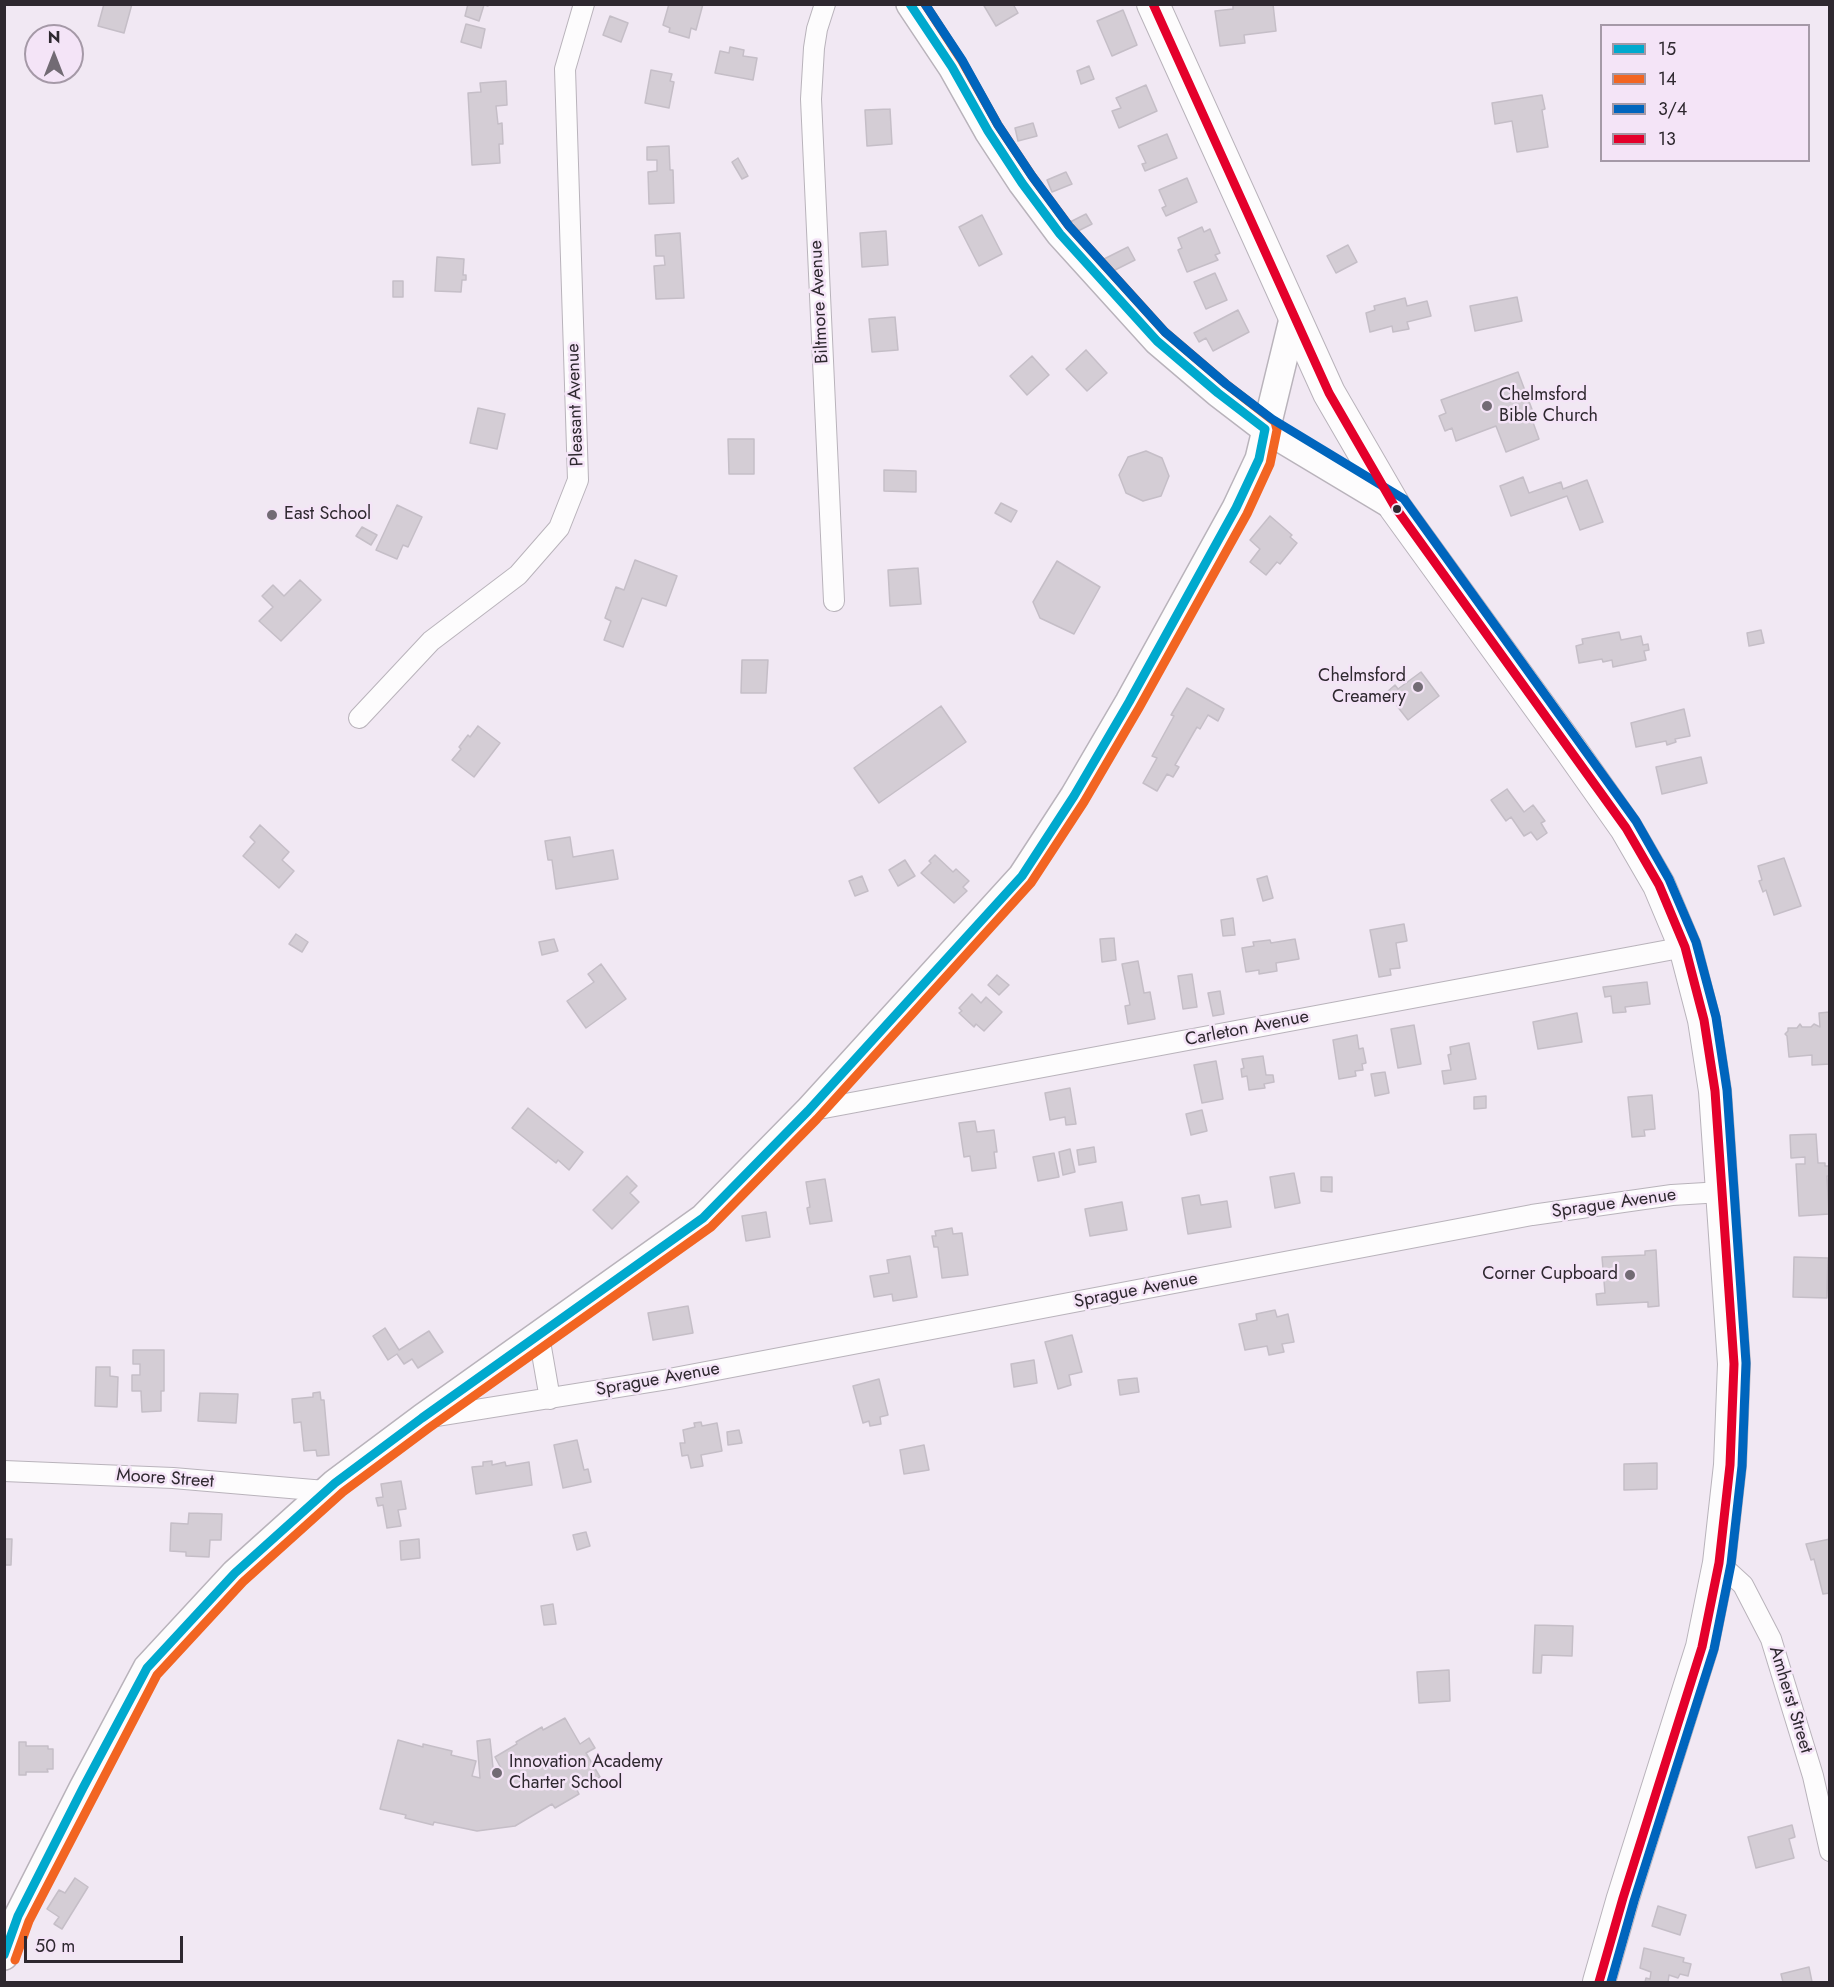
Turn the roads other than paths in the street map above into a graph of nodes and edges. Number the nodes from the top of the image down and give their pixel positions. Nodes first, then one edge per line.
1 (584, 4) edge
2 (825, 4) edge
3 (910, 4) edge
4 (1153, 4) edge
5 (1294, 315) junction
6 (1265, 429) junction
7 (1395, 507) junction
8 (834, 601) dead end
9 (359, 718) dead end
10 (1685, 947) junction
11 (808, 1111) junction
12 (1722, 1192) junction
13 (539, 1336) junction
14 (550, 1399) junction
15 (422, 1418) junction
16 (4, 1471) edge
17 (325, 1491) junction
18 (1719, 1563) junction
19 (1830, 1851) edge
20 (4, 1956) edge
21 (1599, 1983) edge

1 - 9 street, Pleasant Avenue
2 - 8 street, Biltmore Avenue
3 - 6 street
4 - 5 main road
5 - 6 street
5 - 7 main road
6 - 7 street
6 - 11 street
7 - 10 main road
10 - 11 street, Carleton Avenue
10 - 12 main road
11 - 13 street
12 - 14 street, Sprague Avenue
12 - 18 main road
13 - 14 street
13 - 15 street
14 - 15 street, Sprague Avenue
15 - 17 street
16 - 17 street, Moore Street
17 - 20 street
18 - 19 street, Amherst Street
18 - 21 main road

